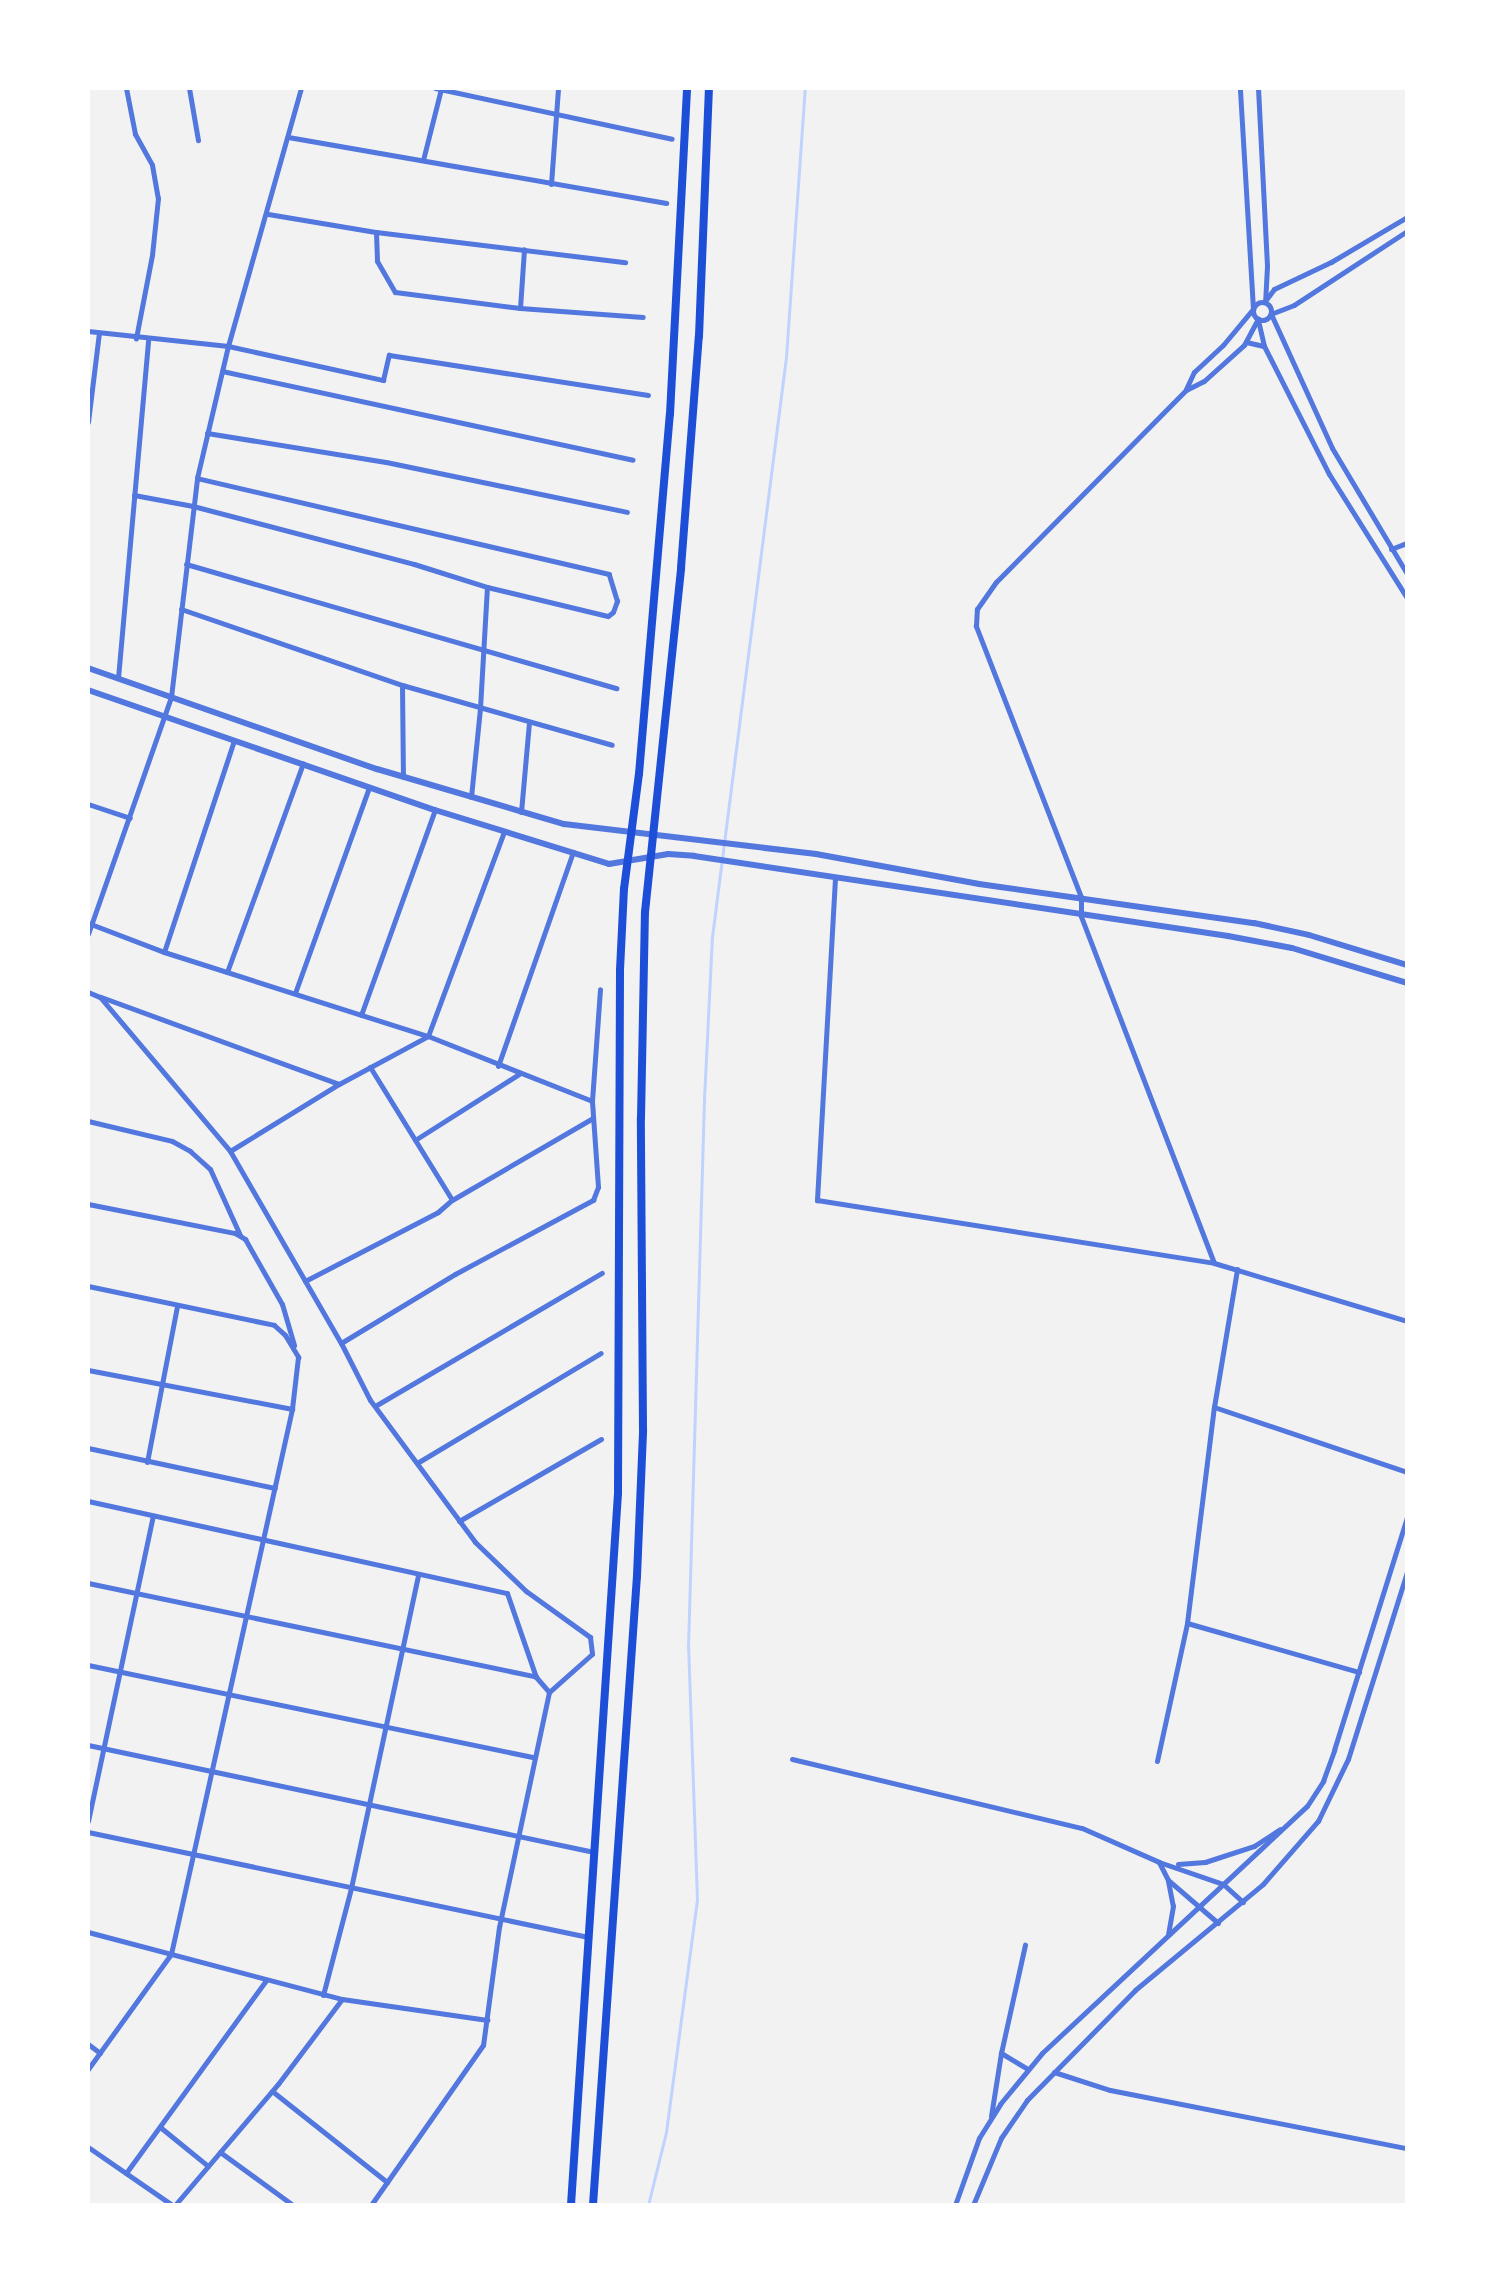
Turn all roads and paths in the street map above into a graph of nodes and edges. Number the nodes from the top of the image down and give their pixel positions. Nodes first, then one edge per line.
1 (126, 88) edge
2 (189, 88) edge
3 (301, 88) edge
4 (439, 88) edge
5 (558, 88) edge
6 (687, 88) edge
7 (709, 88) edge
8 (1240, 88) edge
9 (1258, 88) edge
10 (555, 115) junction
11 (288, 137) junction
12 (672, 139) dead end
13 (198, 140) dead end
14 (423, 160) junction
15 (551, 184) junction
16 (666, 203) dead end
17 (268, 214) junction
18 (1407, 217) edge
19 (1407, 231) edge
20 (376, 232) junction
21 (524, 249) junction
22 (625, 262) dead end
23 (1266, 279) junction
24 (1274, 289) junction
25 (1265, 302) junction
26 (520, 308) junction
27 (1253, 309) junction
28 (1279, 311) junction
29 (1271, 314) junction
30 (643, 317) dead end
31 (1258, 319) junction
32 (1276, 327) junction
33 (88, 331) edge
34 (99, 333) junction
35 (136, 338) junction
36 (148, 340) junction
37 (1246, 342) junction
38 (228, 346) junction
39 (1264, 346) junction
40 (222, 371) junction
41 (1186, 390) junction
42 (648, 395) dead end
43 (88, 422) edge
44 (207, 433) junction
45 (632, 460) dead end
46 (197, 478) junction
47 (134, 495) junction
48 (193, 506) junction
49 (627, 512) dead end
50 (1407, 543) edge
51 (1391, 549) junction
52 (186, 564) junction
53 (1407, 574) edge
54 (487, 587) junction
55 (1407, 598) edge
56 (181, 609) junction
57 (484, 651) junction
58 (88, 668) edge
59 (118, 678) junction
60 (402, 685) junction
61 (616, 688) dead end
62 (88, 690) edge
63 (171, 697) junction
64 (480, 708) junction
65 (166, 716) junction
66 (529, 723) junction
67 (235, 738) junction
68 (612, 745) dead end
69 (303, 763) junction
70 (403, 777) junction
71 (369, 787) junction
72 (471, 798) junction
73 (88, 804) edge
74 (435, 810) junction
75 (521, 813) junction
76 (130, 818) junction
77 (504, 832) junction
78 (654, 833) junction
79 (630, 834) junction
80 (573, 852) junction
81 (651, 856) junction
82 (628, 858) junction
83 (835, 878) junction
84 (1081, 897) junction
85 (1081, 916) junction
86 (90, 924) edge
87 (88, 934) edge
88 (164, 952) junction
89 (1407, 965) edge
90 (227, 972) junction
91 (1407, 983) edge
92 (600, 989) dead end
93 (88, 992) edge
94 (294, 994) junction
95 (100, 997) junction
96 (361, 1015) junction
97 (428, 1036) junction
98 (498, 1066) junction
99 (370, 1067) junction
100 (520, 1074) junction
101 (339, 1084) junction
102 (592, 1101) junction
103 (593, 1118) junction
104 (88, 1121) edge
105 (415, 1140) junction
106 (230, 1151) junction
107 (452, 1200) junction
108 (88, 1204) edge
109 (241, 1237) junction
110 (1214, 1263) junction
111 (1237, 1269) junction
112 (602, 1273) dead end
113 (305, 1281) junction
114 (88, 1286) edge
115 (177, 1306) junction
116 (1407, 1321) edge
117 (341, 1343) junction
118 (601, 1353) dead end
119 (298, 1357) junction
120 (88, 1370) edge
121 (162, 1384) junction
122 (375, 1406) junction
123 (1214, 1407) junction
124 (292, 1409) junction
125 (601, 1439) dead end
126 (88, 1448) edge
127 (147, 1462) junction
128 (417, 1463) junction
129 (1407, 1472) edge
130 (275, 1488) junction
131 (88, 1501) edge
132 (153, 1516) junction
133 (1407, 1517) edge
134 (459, 1521) junction
135 (263, 1540) junction
136 (1407, 1572) edge
137 (418, 1574) junction
138 (88, 1583) edge
139 (138, 1594) junction
140 (246, 1618) junction
141 (1187, 1623) junction
142 (402, 1648) junction
143 (88, 1665) edge
144 (121, 1671) junction
145 (1359, 1672) junction
146 (536, 1677) junction
147 (229, 1692) junction
148 (549, 1692) junction
149 (386, 1725) junction
150 (88, 1745) edge
151 (104, 1748) junction
152 (534, 1757) junction
153 (792, 1759) dead end
154 (1157, 1761) dead end
155 (212, 1769) junction
156 (369, 1806) junction
157 (1295, 1820) junction
158 (88, 1821) edge
159 (88, 1832) edge
160 (517, 1837) junction
161 (595, 1852) junction
162 (193, 1855) junction
163 (1159, 1862) junction
164 (1174, 1864) junction
165 (1168, 1880) junction
166 (1223, 1884) junction
167 (351, 1888) junction
168 (1243, 1902) junction
169 (1200, 1905) junction
170 (501, 1917) junction
171 (1218, 1923) junction
172 (88, 1932) edge
173 (1168, 1934) junction
174 (589, 1937) junction
175 (1025, 1945) dead end
176 (171, 1954) junction
177 (266, 1980) junction
178 (323, 1995) junction
179 (342, 1999) junction
180 (487, 2020) junction
181 (88, 2044) edge
182 (100, 2053) junction
183 (1001, 2053) junction
184 (88, 2069) edge
185 (1028, 2069) junction
186 (1054, 2072) junction
187 (272, 2091) junction
188 (991, 2118) junction
189 (160, 2127) junction
190 (88, 2147) edge
191 (1407, 2148) edge
192 (220, 2152) junction
193 (208, 2166) junction
194 (126, 2173) junction
195 (387, 2182) junction
196 (173, 2205) edge
197 (293, 2205) edge
198 (371, 2205) edge
199 (571, 2205) edge
200 (593, 2205) edge
201 (955, 2205) edge
202 (973, 2205) edge

1 - 35 street
2 - 13 street
3 - 11 street
4 - 10 street
4 - 14 street
5 - 10 street
6 - 79 highway
7 - 78 highway
8 - 27 street
9 - 23 street
10 - 12 street
10 - 15 street
11 - 14 street
11 - 17 street
14 - 15 street
15 - 16 street
17 - 20 street
17 - 38 street
18 - 24 street
19 - 28 street
20 - 21 street
20 - 26 street
21 - 22 street
21 - 26 street
23 - 24 street
23 - 25 street
24 - 25 street
25 - 27 street
25 - 29 street
26 - 30 street
27 - 31 street
27 - 41 street
28 - 29 street
28 - 32 street
29 - 31 street
29 - 32 street
31 - 37 street
31 - 39 street
32 - 51 street
33 - 34 street
34 - 35 street
34 - 43 street
35 - 36 street
36 - 38 street
36 - 47 street
37 - 39 street
37 - 41 street
38 - 40 street
38 - 42 street
39 - 55 street
40 - 44 street
40 - 45 street
41 - 84 street
44 - 46 street
44 - 49 street
46 - 48 street
46 - 54 street
47 - 48 street
47 - 59 street
48 - 52 street
48 - 54 street
50 - 51 street
51 - 53 street
52 - 56 street
52 - 57 street
54 - 57 street
56 - 60 street
56 - 63 street
57 - 61 street
57 - 64 street
58 - 59 street
59 - 63 street
60 - 64 street
60 - 70 street
62 - 65 street
63 - 65 street
63 - 70 street
64 - 66 street
64 - 72 street
65 - 67 street
65 - 76 street
66 - 68 street
66 - 75 street
67 - 69 street
67 - 88 street
69 - 71 street
69 - 90 street
70 - 72 street
71 - 74 street
71 - 94 street
72 - 75 street
73 - 76 street
74 - 77 street
74 - 96 street
75 - 79 street
76 - 86 street
77 - 80 street
77 - 97 street
78 - 79 street
78 - 81 highway
78 - 84 street
79 - 82 highway
80 - 82 street
80 - 98 street
81 - 82 street
81 - 83 street
81 - 200 highway
82 - 161 highway
83 - 85 street
83 - 110 street
84 - 85 street
84 - 89 street
85 - 91 street
85 - 110 street
86 - 87 street
86 - 88 street
88 - 90 street
90 - 94 street
92 - 102 street
93 - 95 street
94 - 96 street
95 - 101 street
95 - 106 street
96 - 97 street
97 - 98 street
97 - 99 street
98 - 100 street
99 - 101 street
99 - 105 street
100 - 102 street
100 - 105 street
101 - 106 street
102 - 103 street
103 - 107 street
103 - 117 street
104 - 109 street
105 - 107 street
106 - 113 street
107 - 113 street
108 - 109 street
109 - 119 street
110 - 111 street
111 - 116 street
111 - 123 street
112 - 122 street
113 - 117 street
114 - 115 street
115 - 119 street
115 - 121 street
117 - 122 street
118 - 128 street
119 - 124 street
120 - 121 street
121 - 124 street
121 - 127 street
122 - 128 street
123 - 129 street
123 - 141 street
124 - 130 street
125 - 134 street
126 - 127 street
127 - 130 street
128 - 134 street
130 - 135 street
131 - 132 street
132 - 135 street
132 - 139 street
133 - 145 street
134 - 148 street
135 - 137 street
135 - 140 street
136 - 168 street
137 - 142 street
137 - 146 street
138 - 139 street
139 - 140 street
139 - 144 street
140 - 142 street
140 - 147 street
141 - 145 street
141 - 154 street
142 - 146 street
142 - 149 street
143 - 144 street
144 - 147 street
144 - 151 street
145 - 157 street
146 - 148 street
147 - 149 street
147 - 155 street
148 - 152 street
149 - 152 street
149 - 156 street
150 - 151 street
151 - 155 street
151 - 158 street
152 - 160 street
153 - 163 street
155 - 156 street
155 - 162 street
156 - 160 street
156 - 167 street
157 - 164 street
157 - 166 street
159 - 162 street
160 - 161 street
160 - 170 street
161 - 174 highway
162 - 167 street
162 - 176 street
163 - 164 street
163 - 165 street
164 - 166 street
165 - 169 street
165 - 173 street
166 - 168 street
166 - 169 street
167 - 170 street
167 - 178 street
168 - 171 street
169 - 171 street
169 - 173 street
170 - 174 street
170 - 180 street
171 - 186 street
172 - 176 street
173 - 185 street
174 - 199 highway
175 - 183 street
176 - 177 street
176 - 182 street
177 - 178 street
177 - 189 street
178 - 179 street
179 - 180 street
179 - 187 street
180 - 195 street
181 - 182 street
182 - 184 street
183 - 185 street
183 - 188 street
185 - 188 street
186 - 191 street
186 - 202 street
187 - 192 street
187 - 195 street
188 - 201 street
189 - 193 street
189 - 194 street
190 - 194 street
192 - 193 street
192 - 197 street
193 - 196 street
194 - 196 street
195 - 198 street

